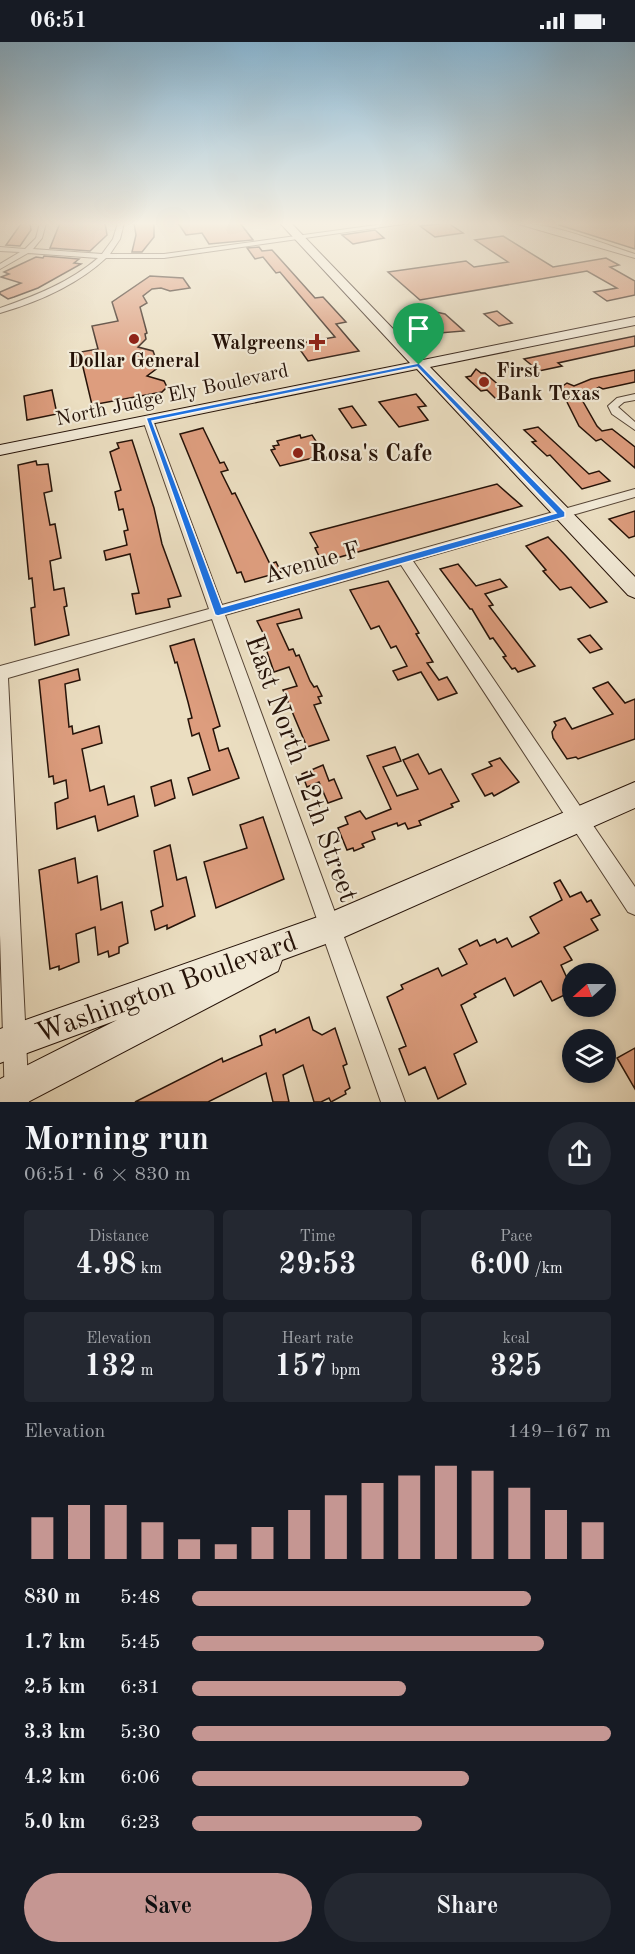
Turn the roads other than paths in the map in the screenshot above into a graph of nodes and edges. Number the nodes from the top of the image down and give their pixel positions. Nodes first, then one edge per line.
1 (82, 272) edge
2 (332, 272) edge
3 (0, 311) edge
4 (635, 321) edge
5 (419, 365) junction
6 (635, 397) edge
7 (148, 420) junction
8 (635, 428) edge
9 (0, 450) edge
10 (635, 493) edge
11 (562, 514) junction
12 (404, 560) junction
13 (635, 590) edge
14 (218, 612) junction
15 (0, 673) edge
16 (635, 795) edge
17 (578, 820) junction
18 (635, 905) edge
19 (332, 927) junction
20 (7, 1043) edge
21 (11, 1097) edge
22 (393, 1102) edge

1 - 3 street
2 - 5 main road
4 - 5 main road, North Judge Ely Boulevard
5 - 7 main road, North Judge Ely Boulevard
5 - 11 main road
6 - 8 street
7 - 9 main road, North Judge Ely Boulevard
7 - 14 street, East North 12th Street
10 - 11 street, Avenue F
11 - 12 street, Avenue F
11 - 13 main road
12 - 14 street, Avenue F
12 - 17 street
14 - 15 street, Avenue F
14 - 19 street, East North 12th Street
15 - 20 street
16 - 17 main road, Washington Boulevard
17 - 18 street
17 - 19 main road, Washington Boulevard
19 - 20 main road, Washington Boulevard
19 - 21 main road, Washington Boulevard
19 - 22 street, East North 12th Street
20 - 21 street

